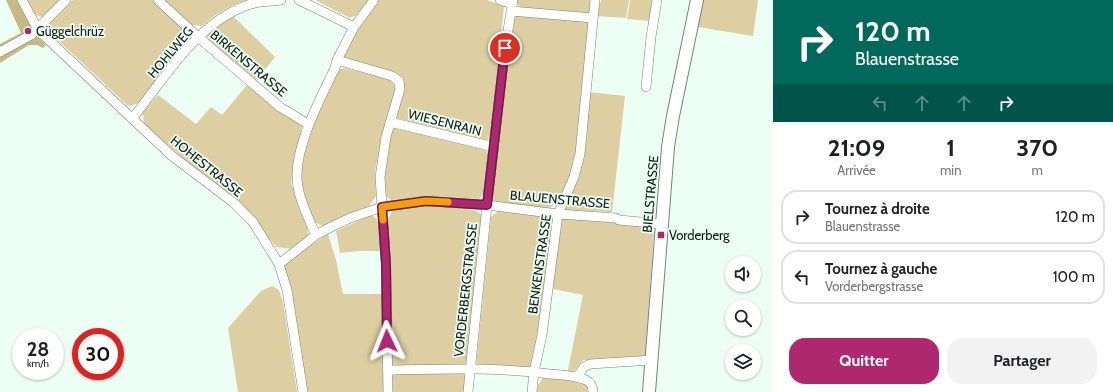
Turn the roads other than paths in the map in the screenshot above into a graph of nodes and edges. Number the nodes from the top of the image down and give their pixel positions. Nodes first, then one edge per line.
1 (22, 0) edge
2 (66, 0) edge
3 (158, 0) edge
4 (281, 0) edge
5 (301, 0) edge
6 (374, 0) edge
7 (500, 0) edge
8 (595, 0) edge
9 (657, 0) edge
10 (697, 0) edge
11 (512, 5) edge
12 (593, 18) junction
13 (354, 27) junction
14 (38, 30) junction
15 (198, 37) junction
16 (0, 52) edge
17 (337, 60) junction
18 (646, 87) dead end
19 (132, 119) junction
20 (390, 122) junction
21 (308, 124) junction
22 (494, 147) junction
23 (487, 205) junction
24 (382, 207) junction
25 (558, 214) junction
26 (662, 224) junction
27 (316, 236) junction
28 (279, 264) junction
29 (652, 360) junction
30 (470, 369) junction
31 (388, 370) junction
32 (534, 372) junction
33 (577, 377) junction
34 (303, 392) edge
35 (388, 392) edge
36 (468, 392) edge
37 (532, 392) edge
38 (593, 392) edge
39 (649, 392) edge

1 - 14 street, HOHESTRASSE
2 - 14 street
3 - 15 street, BIRKENSTRASSE
4 - 15 street, HOHLWEG
5 - 13 street
6 - 13 street
7 - 11 street
8 - 12 street, BENKENSTRASSE
9 - 18 street
10 - 26 main road, BIELSTRASSE
11 - 12 street
11 - 22 street, VORDERBERGSTRASSE
12 - 25 street, BENKENSTRASSE
13 - 17 street
14 - 16 street
14 - 19 street, HOHESTRASSE
15 - 19 street, HOHLWEG
15 - 21 street, BIRKENSTRASSE
17 - 20 street
17 - 21 street
19 - 28 street, HOHESTRASSE
20 - 22 street, WIESENRAIN
20 - 24 street
21 - 27 street
22 - 23 street, VORDERBERGSTRASSE
23 - 24 street, BLAUENSTRASSE
23 - 25 street, BLAUENSTRASSE
23 - 30 street, VORDERBERGSTRASSE
24 - 27 street, BLAUENSTRASSE
24 - 31 street
25 - 26 street, BLAUENSTRASSE
25 - 32 street, BENKENSTRASSE
26 - 29 main road, BIELSTRASSE
27 - 28 street, BLAUENSTRASSE
28 - 34 street, HOHESTRASSE
29 - 33 street
29 - 39 main road, BIELSTRASSE
30 - 31 street
30 - 32 street
30 - 36 street, VORDERBERGSTRASSE
31 - 35 street
32 - 33 street
32 - 37 street, BENKENSTRASSE
33 - 38 street

